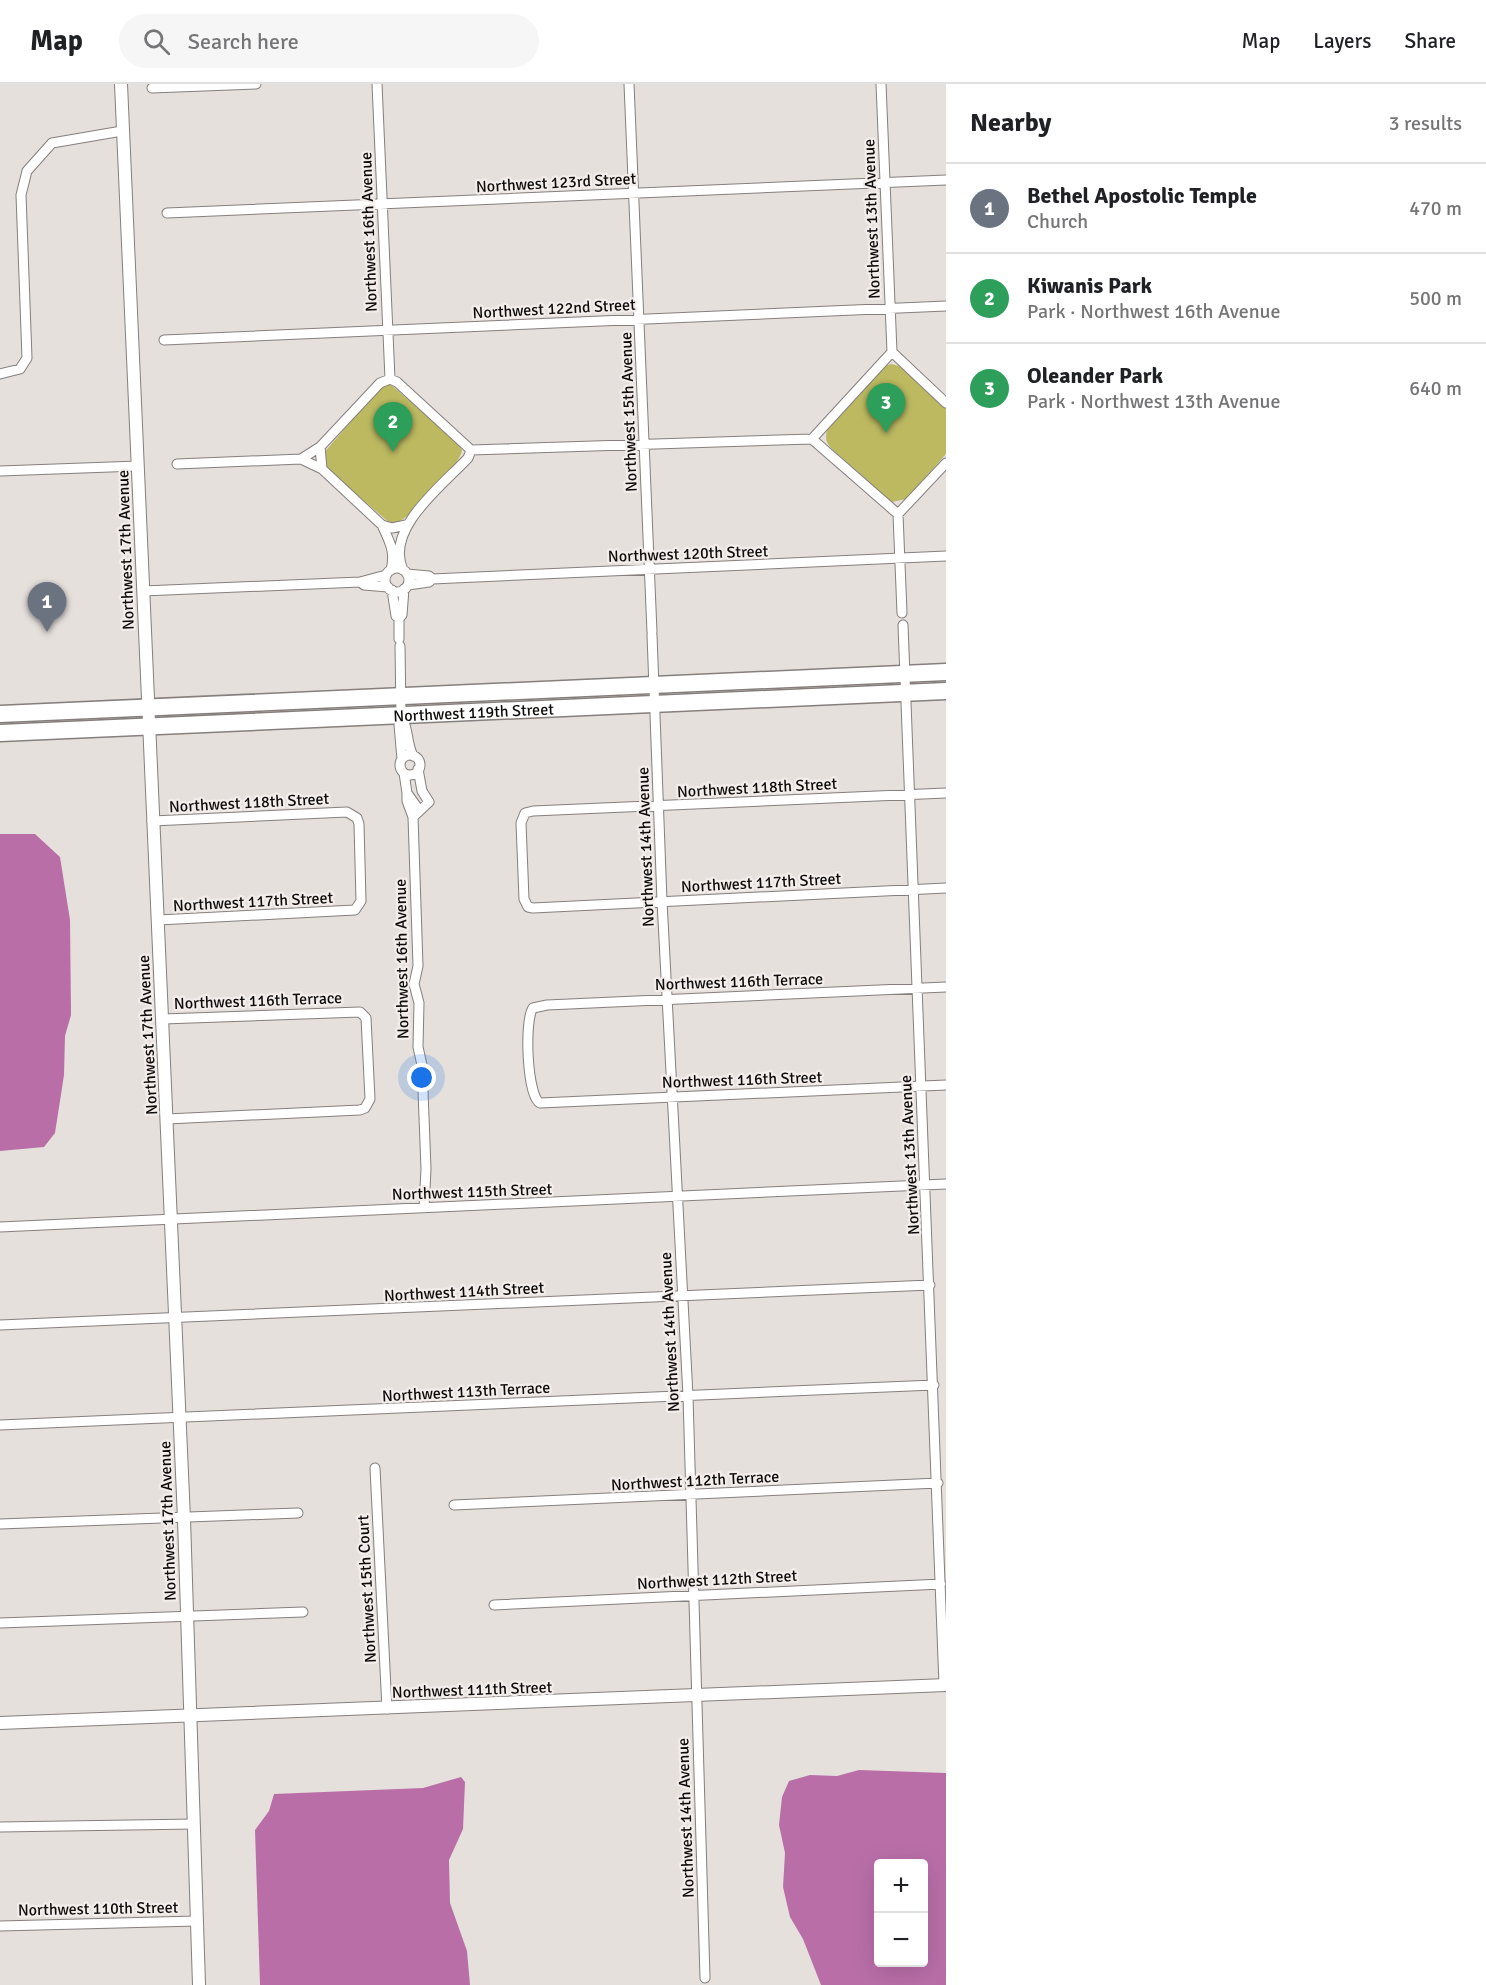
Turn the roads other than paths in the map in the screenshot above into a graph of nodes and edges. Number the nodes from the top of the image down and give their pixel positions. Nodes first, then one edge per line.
1 (121, 84) edge
2 (256, 84) edge
3 (377, 84) edge
4 (629, 84) edge
5 (881, 84) edge
6 (152, 88) dead end
7 (122, 131) junction
8 (946, 180) edge
9 (884, 183) junction
10 (634, 193) junction
11 (382, 205) junction
12 (167, 213) dead end
13 (946, 306) edge
14 (890, 308) junction
15 (639, 319) junction
16 (387, 330) junction
17 (164, 340) dead end
18 (892, 352) junction
19 (0, 374) edge
20 (390, 379) junction
21 (946, 403) edge
22 (812, 439) junction
23 (644, 445) junction
24 (320, 447) junction
25 (471, 450) junction
26 (301, 459) junction
27 (946, 463) edge
28 (177, 464) dead end
29 (138, 466) junction
30 (322, 470) junction
31 (0, 471) edge
32 (898, 514) junction
33 (382, 525) junction
34 (406, 525) junction
35 (946, 556) edge
36 (899, 558) junction
37 (649, 569) junction
38 (405, 572) junction
39 (389, 573) junction
40 (432, 579) junction
41 (360, 582) junction
42 (406, 587) junction
43 (390, 589) junction
44 (143, 591) junction
45 (902, 613) dead end
46 (399, 618) junction
47 (903, 625) dead end
48 (946, 672) edge
49 (905, 674) junction
50 (653, 685) junction
51 (946, 691) edge
52 (904, 693) junction
53 (401, 696) junction
54 (654, 704) junction
55 (147, 706) junction
56 (0, 714) edge
57 (402, 716) junction
58 (147, 726) junction
59 (0, 733) edge
60 (413, 756) junction
61 (402, 759) junction
62 (418, 769) junction
63 (404, 773) junction
64 (422, 791) junction
65 (946, 793) edge
66 (409, 794) junction
67 (908, 795) junction
68 (659, 806) junction
69 (416, 813) junction
70 (152, 821) junction
71 (946, 888) edge
72 (911, 890) junction
73 (662, 902) junction
74 (541, 908) joint
75 (349, 911) joint
76 (158, 920) junction
77 (946, 987) edge
78 (916, 989) junction
79 (667, 999) junction
80 (163, 1019) junction
81 (946, 1085) edge
82 (920, 1087) junction
83 (671, 1097) junction
84 (540, 1103) joint
85 (167, 1119) junction
86 (946, 1184) edge
87 (926, 1186) junction
88 (677, 1197) junction
89 (424, 1208) junction
90 (171, 1217) junction
91 (0, 1227) edge
92 (930, 1286) junction
93 (683, 1297) junction
94 (175, 1319) junction
95 (0, 1325) edge
96 (934, 1385) junction
97 (688, 1396) junction
98 (179, 1419) junction
99 (0, 1425) edge
100 (375, 1468) dead end
101 (938, 1483) junction
102 (691, 1496) junction
103 (454, 1505) dead end
104 (298, 1513) dead end
105 (184, 1519) junction
106 (0, 1524) edge
107 (941, 1584) junction
108 (693, 1595) junction
109 (494, 1605) dead end
110 (303, 1612) dead end
111 (187, 1617) junction
112 (0, 1623) edge
113 (945, 1685) edge
114 (696, 1696) junction
115 (387, 1709) junction
116 (191, 1716) junction
117 (0, 1723) edge
118 (194, 1824) junction
119 (0, 1827) edge
120 (197, 1921) junction
121 (0, 1926) edge
122 (705, 1978) dead end
123 (199, 1985) edge

1 - 7 main road, Northwest 17th Avenue
2 - 6 street
3 - 11 street, Northwest 16th Avenue
4 - 10 street, Northwest 15th Avenue
5 - 9 street, Northwest 13th Avenue
7 - 19 street
7 - 29 main road, Northwest 17th Avenue
8 - 9 street, Northwest 123rd Street
9 - 10 street, Northwest 123rd Street
9 - 14 street, Northwest 13th Avenue
10 - 11 street, Northwest 123rd Street
10 - 15 street, Northwest 15th Avenue
11 - 12 street, Northwest 123rd Street
11 - 16 street, Northwest 16th Avenue
13 - 14 street, Northwest 122nd Street
14 - 15 street, Northwest 122nd Street
14 - 18 street, Northwest 13th Avenue
15 - 16 street, Northwest 122nd Street
15 - 23 street, Northwest 15th Avenue
16 - 17 street, Northwest 122nd Street
16 - 20 street, Northwest 16th Avenue
18 - 21 street
18 - 22 street
20 - 24 street
20 - 25 street
22 - 23 street
22 - 32 street
23 - 25 street
23 - 37 street, Northwest 15th Avenue
24 - 26 street
24 - 30 street
25 - 34 street
26 - 28 street
26 - 30 street
27 - 32 street
29 - 31 street
29 - 44 main road, Northwest 17th Avenue
30 - 33 street
32 - 36 street
33 - 34 street
33 - 39 street
34 - 38 street
35 - 36 street, Northwest 120th Street
36 - 37 street, Northwest 120th Street
36 - 45 street
37 - 40 street, Northwest 120th Street
37 - 50 street, Northwest 15th Avenue
38 - 39 street, Northwest 120th Street
38 - 40 street, Northwest 120th Street
38 - 42 street
39 - 41 street, Northwest 120th Street
39 - 43 street
40 - 42 street, Northwest 120th Street
41 - 43 street, Northwest 120th Street
41 - 44 street, Northwest 120th Street
42 - 43 street, Northwest 120th Street
42 - 46 street
43 - 46 street
44 - 55 main road, Northwest 17th Avenue
46 - 53 street, Northwest 16th Avenue
47 - 49 street, Northwest 13th Avenue
48 - 49 highway, Northwest 119th Street
49 - 50 highway, Northwest 119th Street
49 - 52 street, Northwest 13th Avenue
50 - 53 highway, Northwest 119th Street
50 - 54 street, Northwest 14th Avenue
51 - 52 highway, Northwest 119th Street
52 - 54 highway, Northwest 119th Street
52 - 67 street, Northwest 13th Avenue
53 - 55 highway, Northwest 119th Street
53 - 57 street, Northwest 16th Avenue
54 - 57 highway, Northwest 119th Street
54 - 68 street, Northwest 14th Avenue
55 - 56 highway, Northwest 119th Street
55 - 58 main road, Northwest 17th Avenue
57 - 58 highway, Northwest 119th Street
57 - 60 street, Northwest 16th Avenue
57 - 61 street, Northwest 16th Avenue
58 - 59 highway, Northwest 119th Street
58 - 70 main road, Northwest 17th Avenue
60 - 61 street
60 - 62 street, Northwest 16th Avenue
61 - 63 street, Northwest 16th Avenue
62 - 63 street
62 - 64 street, Northwest 16th Avenue
63 - 66 street, Northwest 16th Avenue
64 - 66 street
64 - 69 street, Northwest 16th Avenue
65 - 67 street, Northwest 118th Street
66 - 69 street, Northwest 16th Avenue
67 - 68 street, Northwest 118th Street
67 - 72 street, Northwest 13th Avenue
68 - 73 street, Northwest 14th Avenue
68 - 74 street, Northwest 118th Street
69 - 89 street, Northwest 16th Avenue
70 - 75 street, Northwest 118th Street
70 - 76 main road, Northwest 17th Avenue
71 - 72 street, Northwest 117th Street
72 - 73 street, Northwest 117th Street
72 - 78 street, Northwest 13th Avenue
73 - 74 street, Northwest 117th Street
73 - 79 street, Northwest 14th Avenue
75 - 76 street, Northwest 117th Street
76 - 80 main road, Northwest 17th Avenue
77 - 78 street, Northwest 116th Terrace
78 - 79 street, Northwest 116th Terrace
78 - 82 street, Northwest 13th Avenue
79 - 83 street, Northwest 14th Avenue
79 - 84 street, Northwest 116th Terrace
80 - 85 main road, Northwest 17th Avenue
80 - 85 street, Northwest 116th Terrace
81 - 82 street, Northwest 116th Street
82 - 83 street, Northwest 116th Street
82 - 87 street, Northwest 13th Avenue
83 - 84 street, Northwest 116th Street
83 - 88 street, Northwest 14th Avenue
85 - 90 main road, Northwest 17th Avenue
86 - 87 street, Northwest 115th Street
87 - 88 street, Northwest 115th Street
87 - 92 street, Northwest 13th Avenue
88 - 89 street, Northwest 115th Street
88 - 93 street, Northwest 14th Avenue
89 - 90 street, Northwest 115th Street
90 - 91 street, Northwest 115th Street
90 - 94 main road, Northwest 17th Avenue
92 - 93 street, Northwest 114th Street
92 - 96 street, Northwest 13th Avenue
93 - 94 street, Northwest 114th Street
93 - 97 street, Northwest 14th Avenue
94 - 95 street, Northwest 114th Street
94 - 98 main road, Northwest 17th Avenue
96 - 97 street, Northwest 113th Terrace
96 - 101 street, Northwest 13th Avenue
97 - 98 street, Northwest 113th Terrace
97 - 102 street, Northwest 14th Avenue
98 - 99 street, Northwest 113th Terrace
98 - 105 main road, Northwest 17th Avenue
100 - 115 street, Northwest 15th Court
101 - 102 street, Northwest 112th Terrace
101 - 107 street, Northwest 13th Avenue
102 - 103 street, Northwest 112th Terrace
102 - 108 street, Northwest 14th Avenue
104 - 105 street
105 - 106 street
105 - 111 main road, Northwest 17th Avenue
107 - 108 street, Northwest 112th Street
107 - 113 street, Northwest 13th Avenue
108 - 109 street, Northwest 112th Street
108 - 114 street, Northwest 14th Avenue
110 - 111 street
111 - 112 street
111 - 116 main road, Northwest 17th Avenue
113 - 114 main road, Northwest 111th Street
114 - 115 main road, Northwest 111th Street
114 - 122 street, Northwest 14th Avenue
115 - 116 main road, Northwest 111th Street
116 - 117 main road, Northwest 111th Street
116 - 118 main road, Northwest 17th Avenue
118 - 119 street
118 - 120 main road, Northwest 17th Avenue
120 - 121 street, Northwest 110th Street
120 - 123 main road, Northwest 17th Avenue

